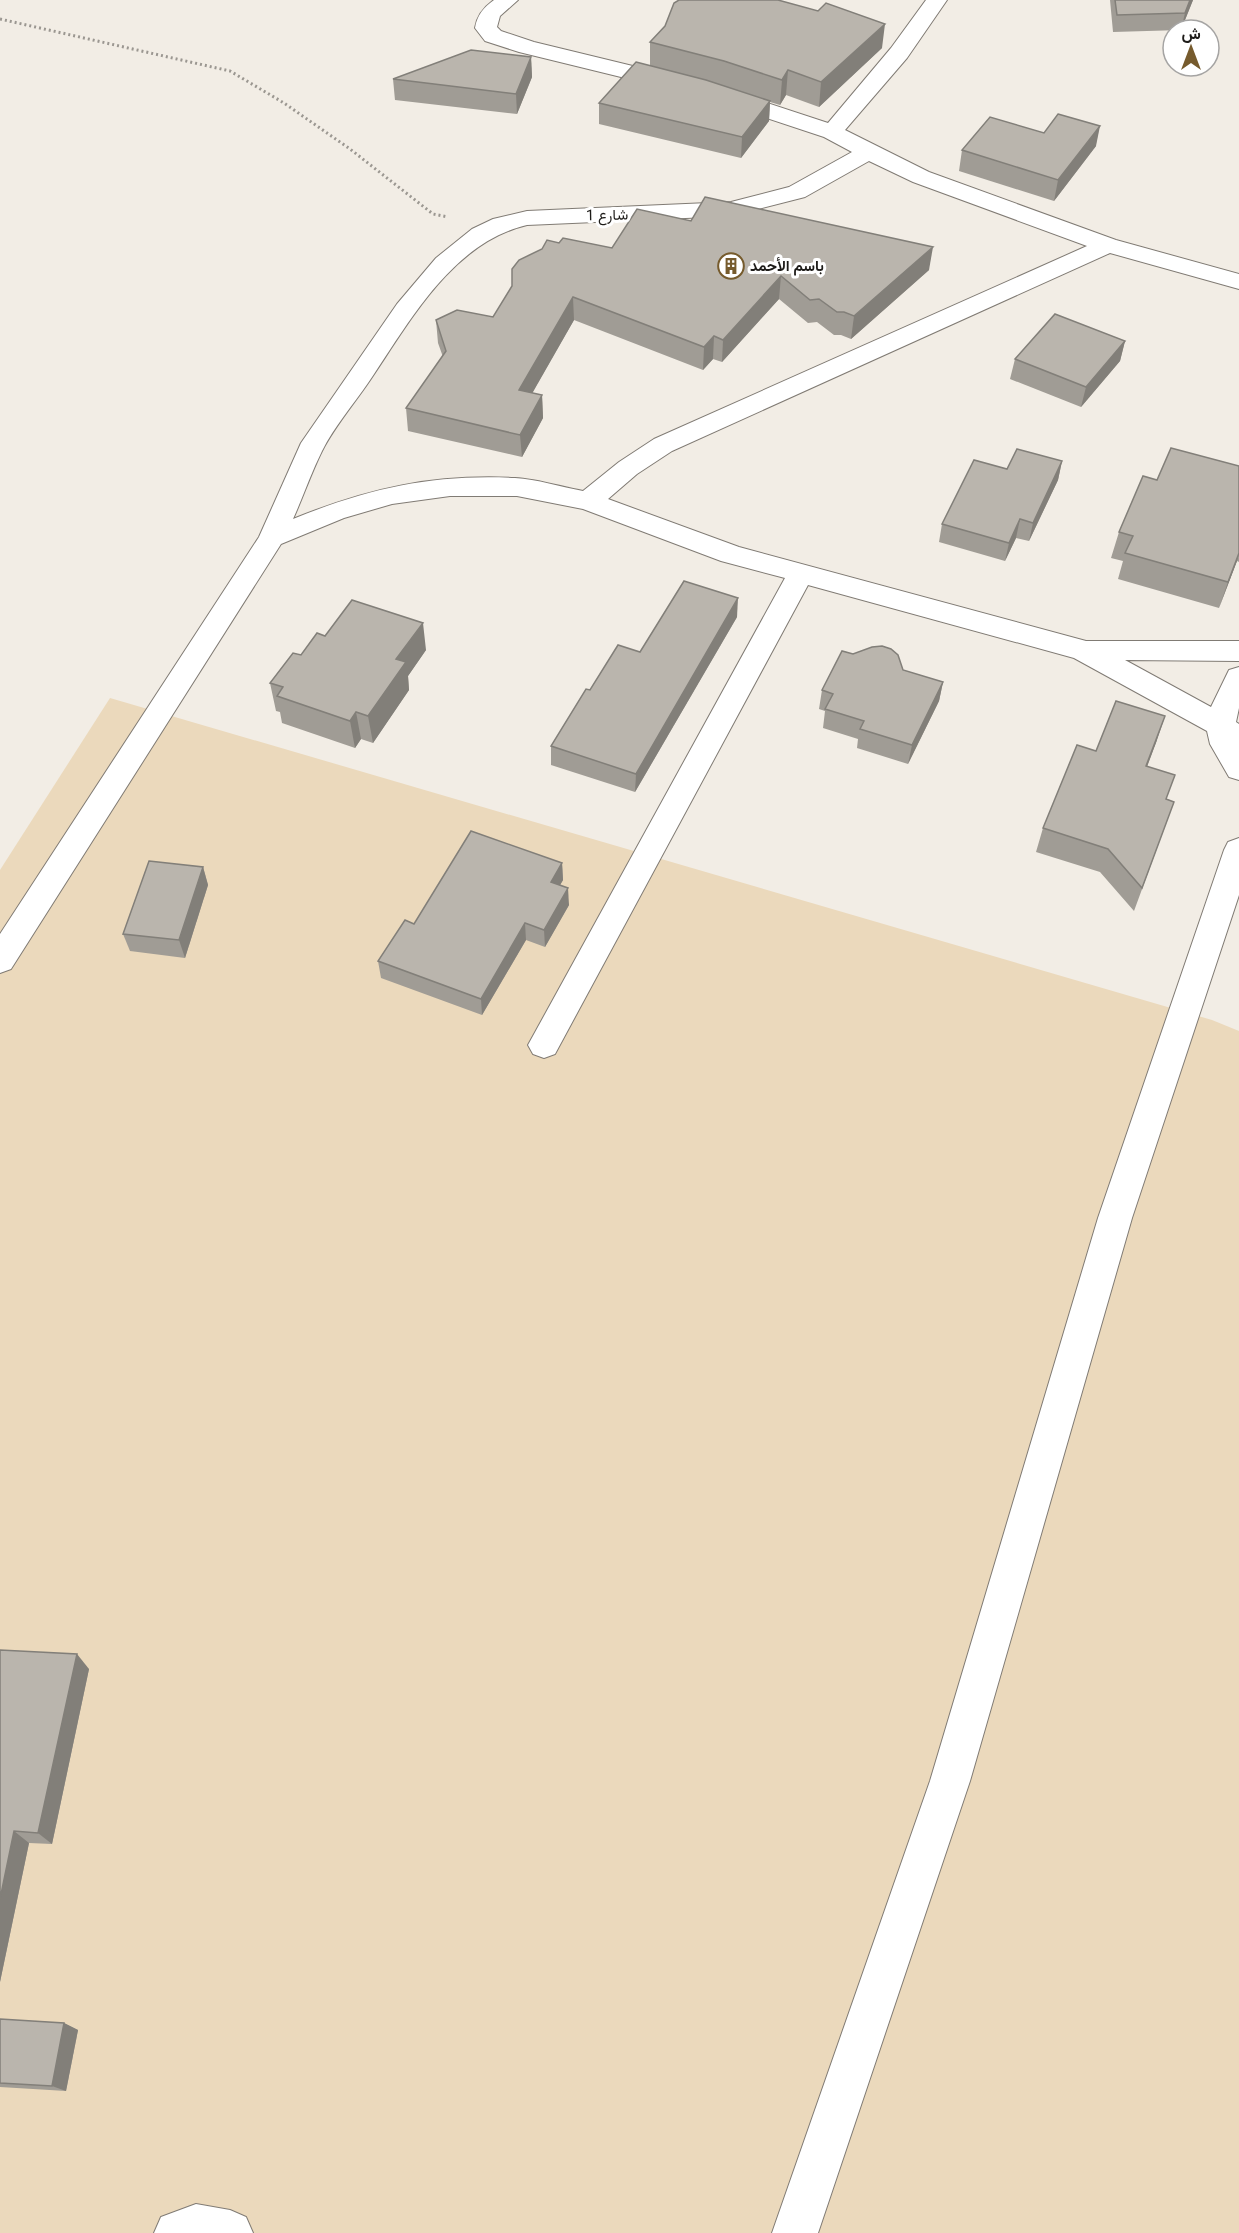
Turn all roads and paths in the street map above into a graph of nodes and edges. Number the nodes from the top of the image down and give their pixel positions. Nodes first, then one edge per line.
1 (508, 0) edge
2 (937, 0) edge
3 (0, 19) edge
4 (832, 132) junction
5 (868, 152) junction
6 (480, 234) junction
7 (1108, 244) junction
8 (1239, 282) edge
9 (588, 501) junction
10 (272, 538) junction
11 (801, 573) junction
12 (1083, 650) junction
13 (1239, 651) edge
14 (1239, 676) edge
15 (1229, 732) edge
16 (1239, 769) edge
17 (1239, 850) edge
18 (0, 960) edge
19 (544, 1045) dead end
20 (177, 2233) edge
21 (230, 2233) edge
22 (795, 2233) edge

1 - 4 street
2 - 4 street
3 - 6 path
4 - 5 street
5 - 6 street, شارع 1
5 - 7 street
6 - 10 street, شارع 1
7 - 8 street
7 - 9 street
9 - 10 street
9 - 11 street
10 - 18 street, شارع 1
11 - 12 street
11 - 19 street
12 - 13 street
12 - 15 street
14 - 15 street
15 - 16 street
17 - 22 street
20 - 21 street

